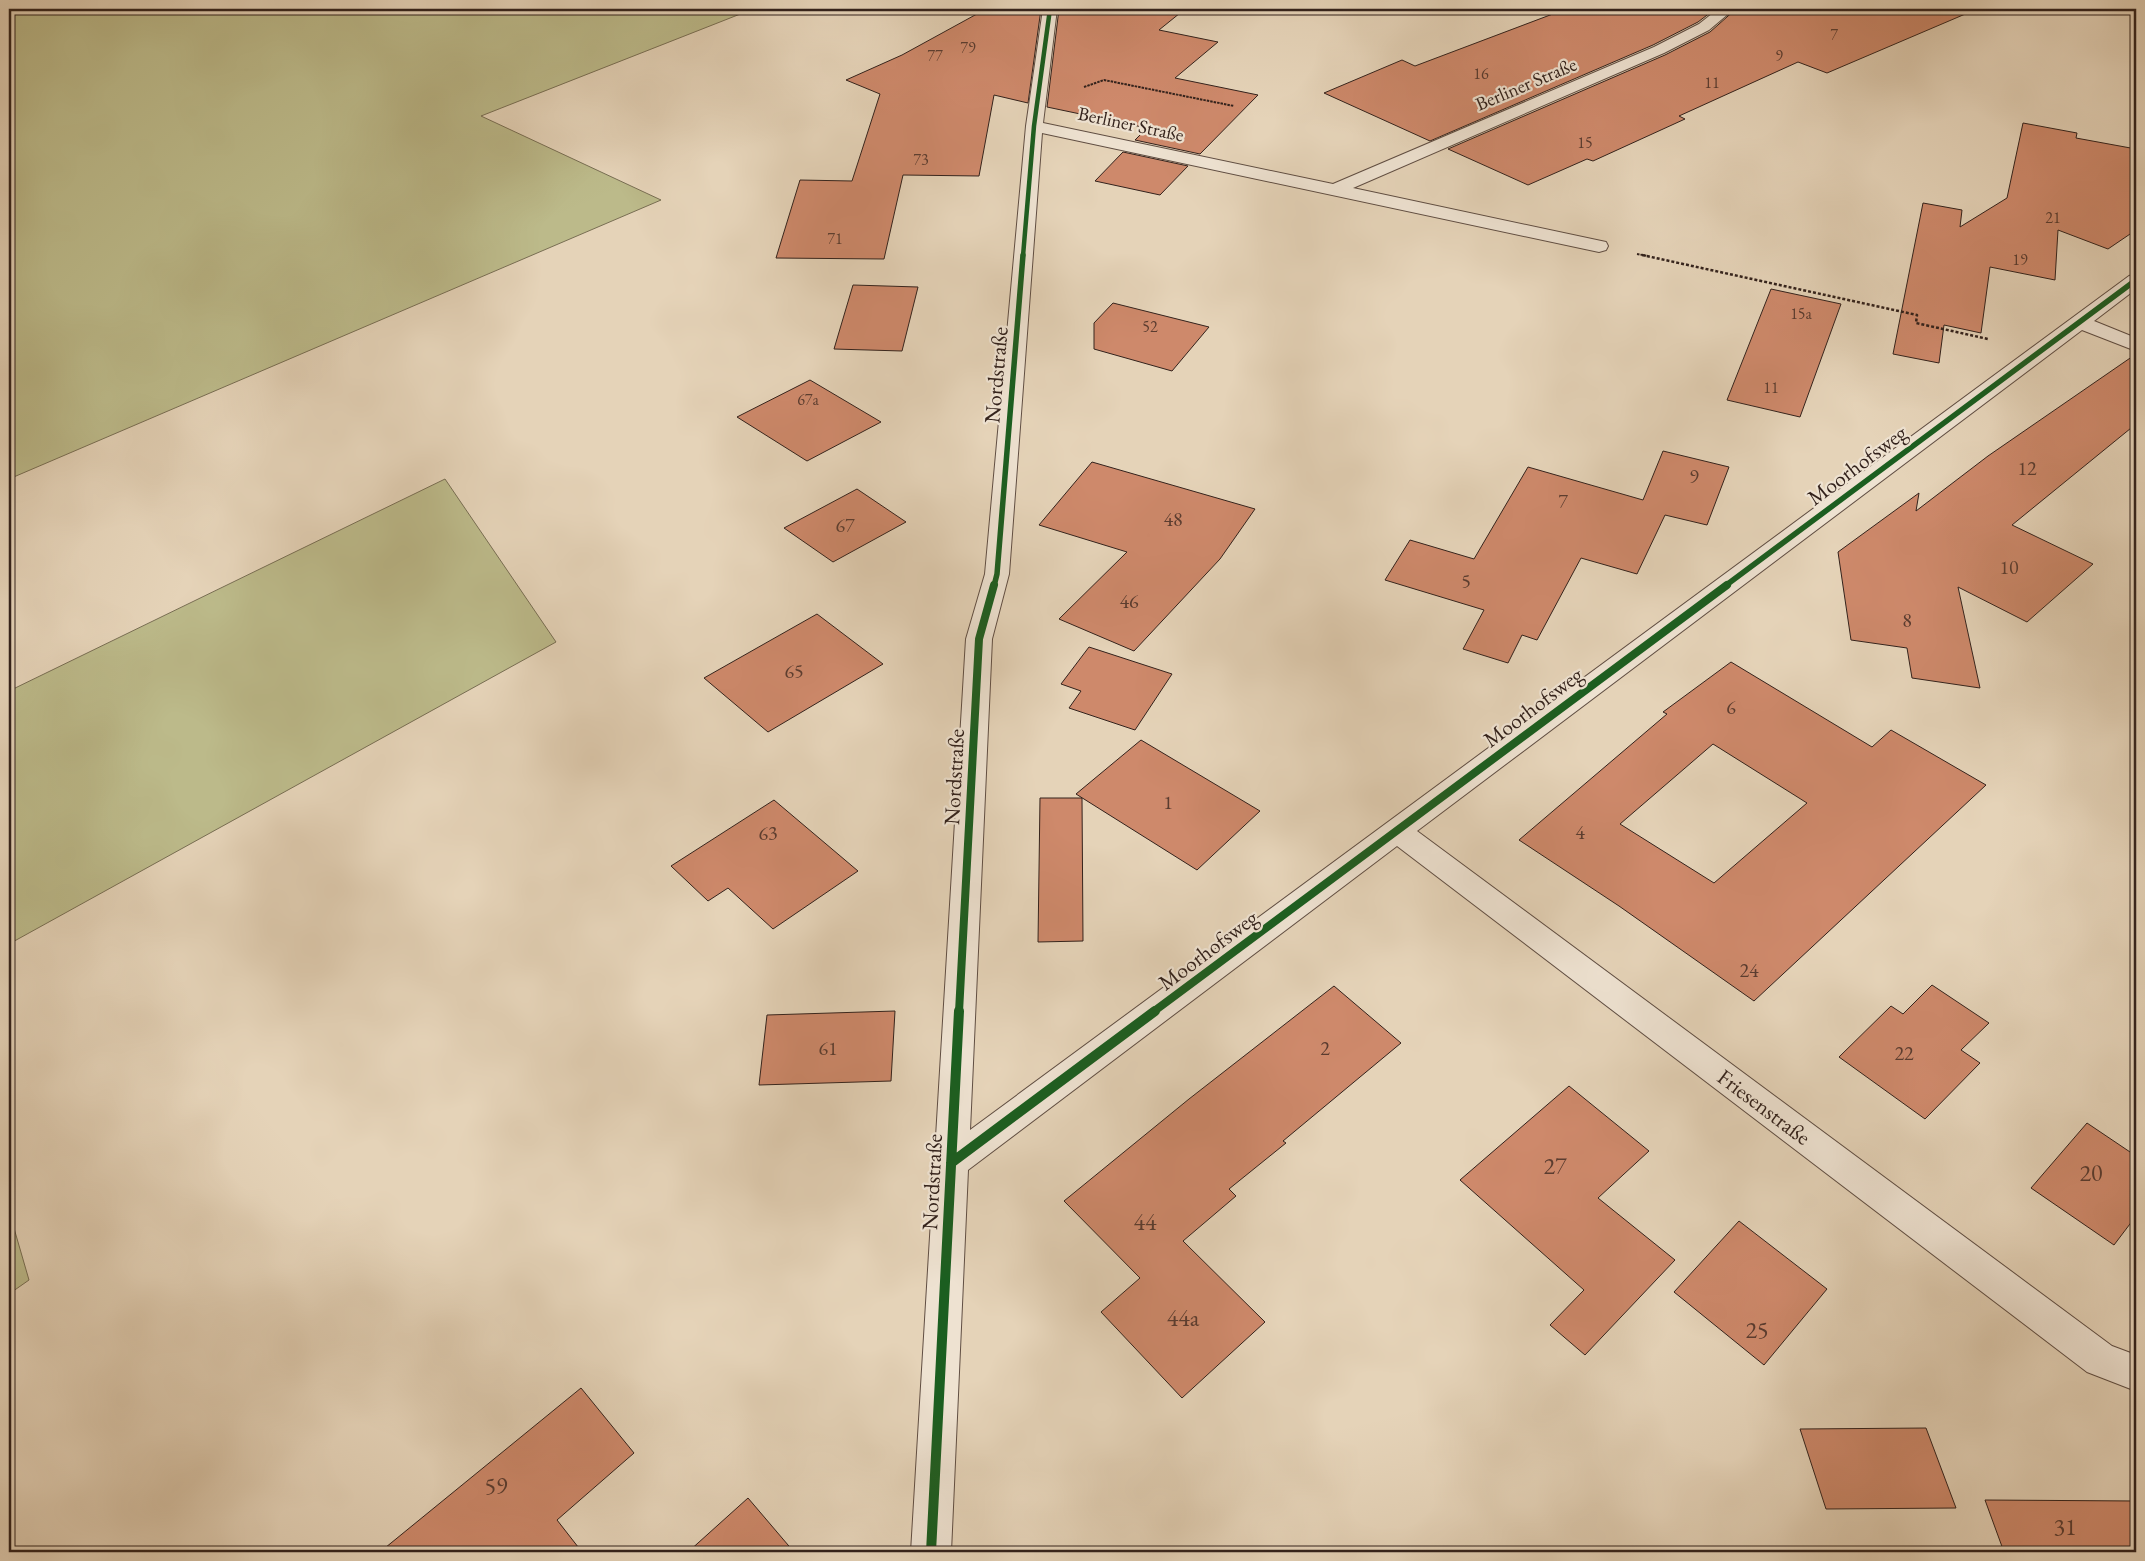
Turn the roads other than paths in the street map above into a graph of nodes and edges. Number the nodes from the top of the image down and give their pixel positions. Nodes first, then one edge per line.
1 (1050, 9) edge
2 (1727, 9) edge
3 (1034, 126) junction
4 (1337, 189) junction
5 (1599, 246) road end
6 (2136, 280) edge
7 (2078, 322) junction
8 (2136, 345) edge
9 (1397, 831) junction
10 (951, 1163) junction
11 (2136, 1373) edge
12 (931, 1552) edge

1 - 3 street, Nordstraße
2 - 4 street, Berliner Straße
3 - 4 street, Berliner Straße
3 - 10 street, Nordstraße
4 - 5 street, Berliner Straße
6 - 7 street, Moorhofsweg
7 - 8 street
7 - 9 street, Moorhofsweg
9 - 10 street, Moorhofsweg
9 - 11 street, Friesenstraße
10 - 12 street, Nordstraße

